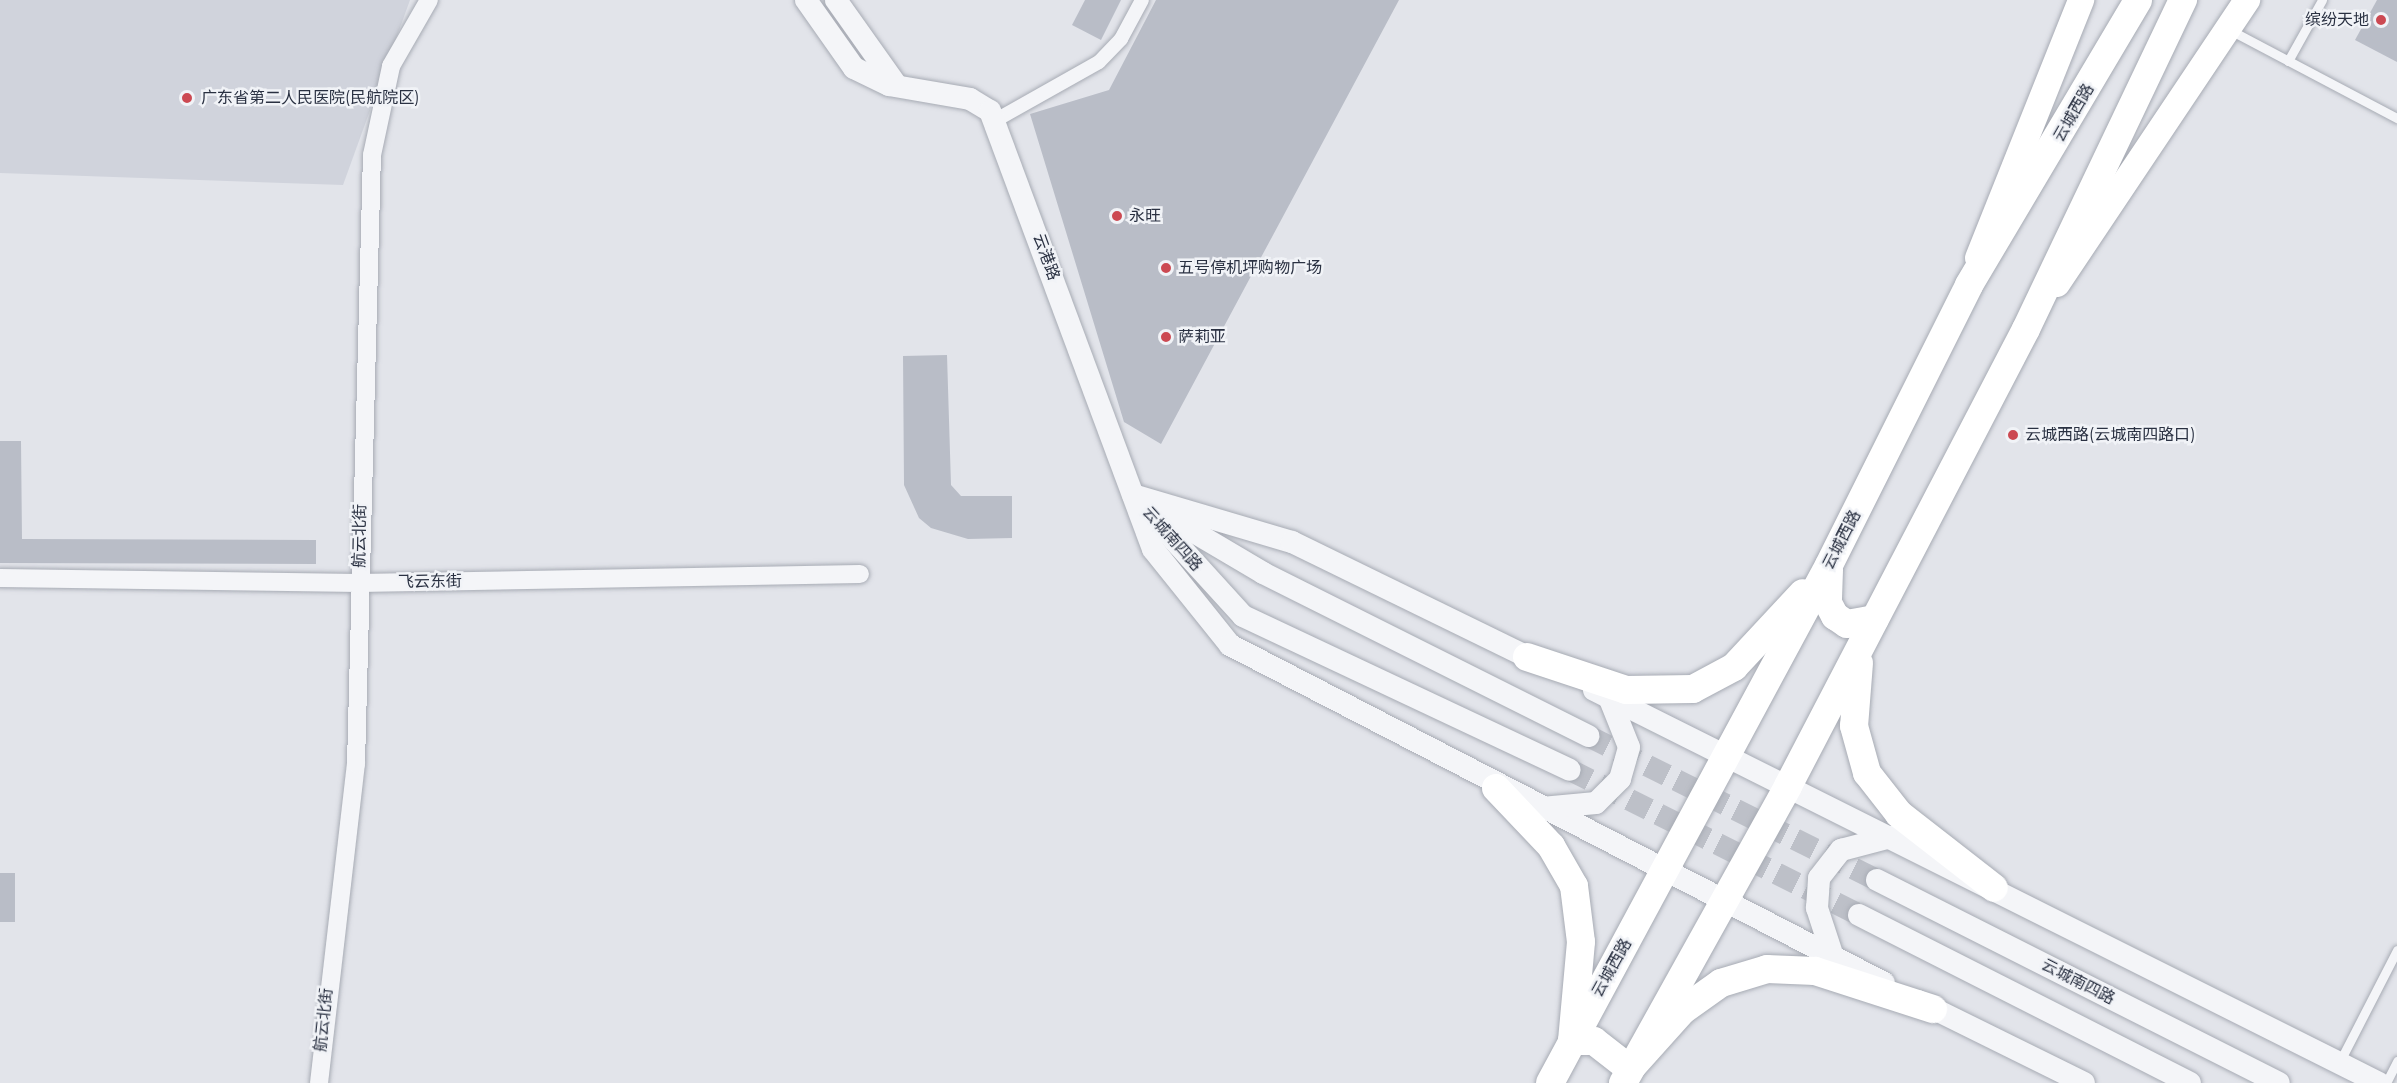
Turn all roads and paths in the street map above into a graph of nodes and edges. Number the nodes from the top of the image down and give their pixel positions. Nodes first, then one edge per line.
1 (429, 0) edge
2 (806, 0) edge
3 (836, 0) edge
4 (1142, 0) edge
5 (2081, 0) edge
6 (2138, 0) edge
7 (2183, 0) edge
8 (2247, 0) edge
9 (2322, 0) edge
10 (2228, 29) junction
11 (2288, 61) junction
12 (897, 86) junction
13 (2397, 118) edge
14 (996, 120) junction
15 (1969, 285) junction
16 (2026, 329) junction
17 (1132, 495) junction
18 (1829, 565) junction
19 (860, 574) dead end
20 (0, 578) edge
21 (359, 583) junction
22 (1875, 619) junction
23 (1527, 657) junction
24 (1609, 697) junction
25 (1588, 736) tunnel mouth
26 (1728, 756) junction
27 (1570, 770) tunnel mouth
28 (1788, 786) junction
29 (1496, 788) junction
30 (1537, 808) junction
31 (1892, 837) junction
32 (1666, 870) junction
33 (1877, 880) tunnel mouth
34 (1994, 888) junction
35 (1723, 899) junction
36 (1859, 915) tunnel mouth
37 (2397, 950) edge
38 (1833, 957) junction
39 (1933, 1009) junction
40 (1572, 1041) junction
41 (2397, 1061) edge
42 (2339, 1063) junction
43 (1627, 1076) edge
44 (319, 1083) edge
45 (1550, 1083) edge
46 (2085, 1083) edge
47 (2190, 1083) edge
48 (2279, 1083) edge
49 (2379, 1083) edge
50 (2386, 1083) edge

1 - 21 street, 航云北街
2 - 12 street
3 - 12 street
4 - 14 street
5 - 15 main road
6 - 15 main road, 云城西路
7 - 16 main road
8 - 10 main road
9 - 11 lane
10 - 11 lane
10 - 16 main road
11 - 13 lane
12 - 14 street
14 - 17 street, 云港路
15 - 18 main road, 云城西路
16 - 22 main road
17 - 23 street
17 - 25 street, 云城南四路
17 - 27 street, 云城南四路
17 - 29 street, 云港路
18 - 22 main road
18 - 23 main road
18 - 26 main road, 云城西路
19 - 21 street, 飞云东街
20 - 21 street, 飞云东街
21 - 44 street, 航云北街
22 - 28 main road
22 - 34 main road
23 - 24 street
24 - 26 street
24 - 30 street
26 - 28 street
26 - 32 main road, 云城西路
28 - 31 street
28 - 35 main road
29 - 30 street, 云港路
29 - 40 main road
30 - 32 street, 云港路
31 - 34 street
31 - 38 street
32 - 35 street, 云港路
32 - 40 main road, 云城西路
33 - 48 street, 云城南四路
34 - 42 street
35 - 38 street, 云港路
35 - 43 main road
36 - 47 street
37 - 42 lane
38 - 39 street, 云港路
39 - 43 main road
39 - 46 street, 云港路
40 - 43 main road
40 - 45 main road, 云城西路
41 - 50 lane
42 - 49 street

